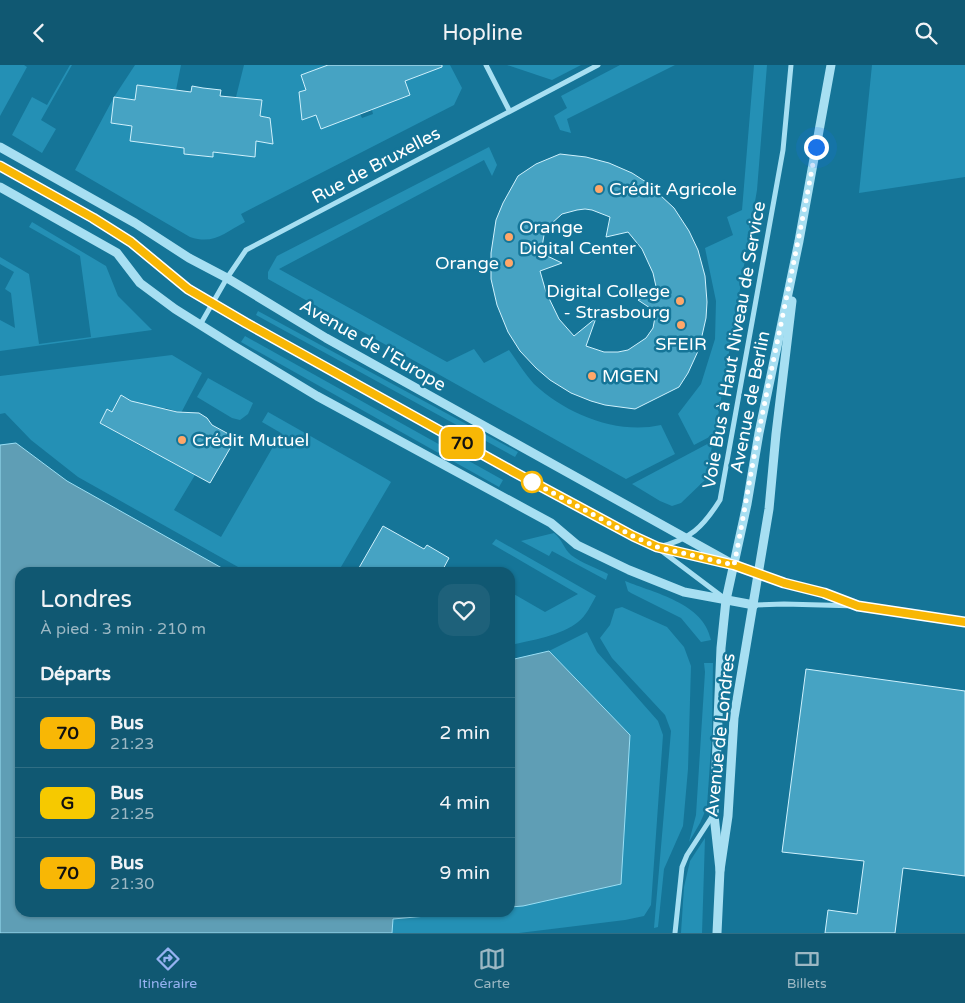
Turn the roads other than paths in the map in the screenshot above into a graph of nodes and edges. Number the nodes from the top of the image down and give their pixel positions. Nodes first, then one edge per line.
1 (486, 65) edge
2 (598, 65) edge
3 (792, 65) edge
4 (831, 65) edge
5 (509, 111) junction
6 (0, 147) edge
7 (0, 166) edge
8 (0, 187) edge
9 (799, 241) junction
10 (227, 278) junction
11 (213, 303) junction
12 (200, 325) junction
13 (686, 538) junction
14 (657, 547) junction
15 (734, 565) junction
16 (759, 574) junction
17 (726, 599) junction
18 (754, 605) junction
19 (858, 606) junction
20 (965, 622) edge
21 (714, 815) junction
22 (720, 870) junction
23 (675, 933) edge
24 (717, 933) edge

1 - 5 street
2 - 5 street, Rue de Bruxelles
3 - 13 street, Voie Bus à Haut Niveau de Service
4 - 9 street, Avenue de Berlin
5 - 10 street, Rue de Bruxelles
6 - 10 street, Avenue de l'Europe
7 - 11 street
8 - 12 street
9 - 15 street, Avenue de Berlin
9 - 16 street, Avenue de Berlin
10 - 11 street, Rue de Bruxelles
10 - 13 street, Avenue de l'Europe
11 - 12 street, Rue de Bruxelles
11 - 14 street
12 - 17 street
13 - 14 street, Voie Bus à Haut Niveau de Service
13 - 15 street, Avenue de l'Europe
14 - 15 street, Avenue de l'Europe
14 - 17 street
15 - 16 street, Avenue de l'Europe
15 - 17 street, Avenue de Berlin
16 - 18 street, Avenue de Londres
16 - 19 street
17 - 18 street
17 - 21 street, Avenue de Londres
18 - 19 street
18 - 22 street, Avenue de Londres
19 - 20 street
21 - 22 street, Avenue de Londres
21 - 23 street, Avenue de Londres
22 - 24 street, Avenue de Londres

